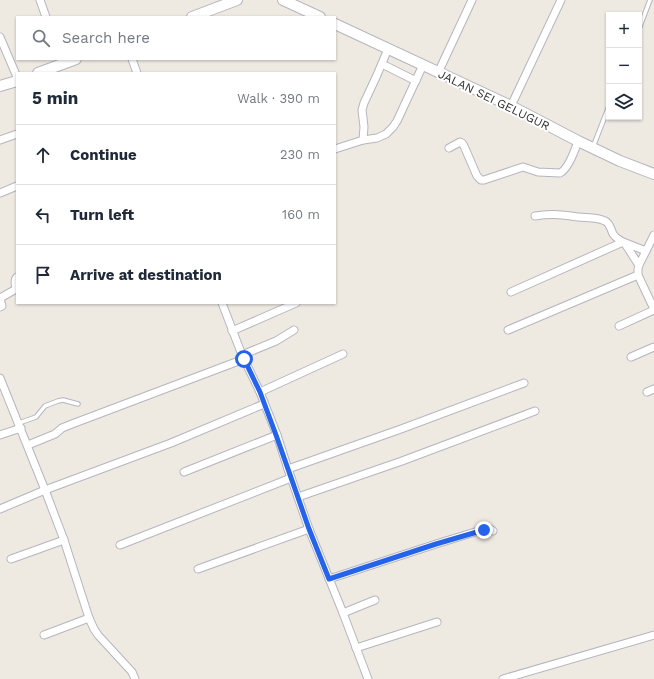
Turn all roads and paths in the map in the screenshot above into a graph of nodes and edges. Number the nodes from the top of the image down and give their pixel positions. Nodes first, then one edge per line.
1 (40, 0) edge
2 (237, 0) edge
3 (283, 0) edge
4 (472, 0) edge
5 (561, 0) edge
6 (650, 0) edge
7 (46, 16) edge
8 (195, 16) edge
9 (318, 16) edge
10 (642, 21) edge
11 (336, 24) edge
12 (0, 37) edge
13 (388, 48) junction
14 (132, 60) edge
15 (62, 61) edge
16 (382, 64) junction
17 (423, 65) junction
18 (40, 72) edge
19 (137, 72) edge
20 (438, 73) junction
21 (16, 75) edge
22 (16, 81) edge
23 (416, 81) junction
24 (0, 86) edge
25 (511, 106) junction
26 (606, 114) edge
27 (16, 134) edge
28 (0, 140) edge
29 (363, 140) junction
30 (578, 141) junction
31 (448, 148) dead end
32 (593, 148) junction
33 (336, 149) edge
34 (654, 174) edge
35 (16, 186) edge
36 (0, 193) edge
37 (535, 216) dead end
38 (654, 236) edge
39 (623, 242) junction
40 (646, 251) junction
41 (639, 265) junction
42 (638, 275) junction
43 (16, 278) edge
44 (16, 289) edge
45 (16, 289) edge
46 (511, 292) dead end
47 (222, 304) edge
48 (294, 304) edge
49 (0, 307) edge
50 (654, 310) edge
51 (619, 326) dead end
52 (294, 330) dead end
53 (508, 330) dead end
54 (232, 331) junction
55 (654, 347) edge
56 (343, 354) dead end
57 (243, 357) junction
58 (631, 357) dead end
59 (0, 378) edge
60 (524, 383) dead end
61 (654, 389) edge
62 (260, 392) junction
63 (647, 392) dead end
64 (78, 404) dead end
65 (264, 404) junction
66 (535, 411) dead end
67 (20, 425) junction
68 (0, 435) edge
69 (276, 435) junction
70 (28, 445) junction
71 (288, 469) junction
72 (184, 472) dead end
73 (291, 478) junction
74 (46, 490) junction
75 (298, 497) junction
76 (0, 509) edge
77 (309, 529) junction
78 (493, 531) dead end
79 (64, 540) junction
80 (120, 545) dead end
81 (11, 559) dead end
82 (198, 569) dead end
83 (329, 579) junction
84 (375, 600) dead end
85 (343, 612) junction
86 (89, 618) junction
87 (437, 622) dead end
88 (44, 635) dead end
89 (654, 635) edge
90 (356, 648) junction
91 (135, 679) edge
92 (368, 679) edge
93 (504, 679) edge

1 - 7 street
2 - 8 main road
3 - 9 main road
4 - 20 street
5 - 25 street
6 - 10 lane
11 - 13 main road, JALAN SEI GELUGUR
12 - 21 street
13 - 16 street
13 - 17 main road, JALAN SEI GELUGUR
14 - 19 street
15 - 18 main road
16 - 23 street
16 - 29 street
17 - 20 main road, JALAN SEI GELUGUR
17 - 23 street
20 - 25 main road, JALAN SEI GELUGUR
22 - 24 main road
23 - 29 street
25 - 30 main road, JALAN SEI GELUGUR
26 - 32 lane
27 - 28 street
29 - 33 street
30 - 31 street
30 - 32 main road, JALAN SEI GELUGUR
32 - 34 main road, JALAN SEI GELUGUR
35 - 36 street
37 - 39 street
38 - 40 street
39 - 40 street
39 - 41 street
39 - 46 street
40 - 41 street
41 - 42 street
42 - 50 street
42 - 53 street
43 - 44 street
45 - 49 street
47 - 54 street
48 - 54 street
50 - 51 street
52 - 57 street
54 - 57 street
55 - 58 street
56 - 62 street
57 - 62 street
57 - 70 street
59 - 67 street
60 - 71 street
61 - 63 street
62 - 65 street
64 - 67 lane
65 - 69 street
65 - 74 street
66 - 75 street
67 - 68 street
67 - 70 street
69 - 71 street
69 - 72 street
70 - 74 street
71 - 73 street
73 - 75 street
73 - 80 street
74 - 76 street
74 - 79 street
75 - 77 street
77 - 82 street
77 - 83 street
78 - 83 street
79 - 81 street
79 - 86 street
83 - 85 street
84 - 85 street
85 - 90 street
86 - 88 street
86 - 91 street
87 - 90 street
89 - 93 street
90 - 92 street

